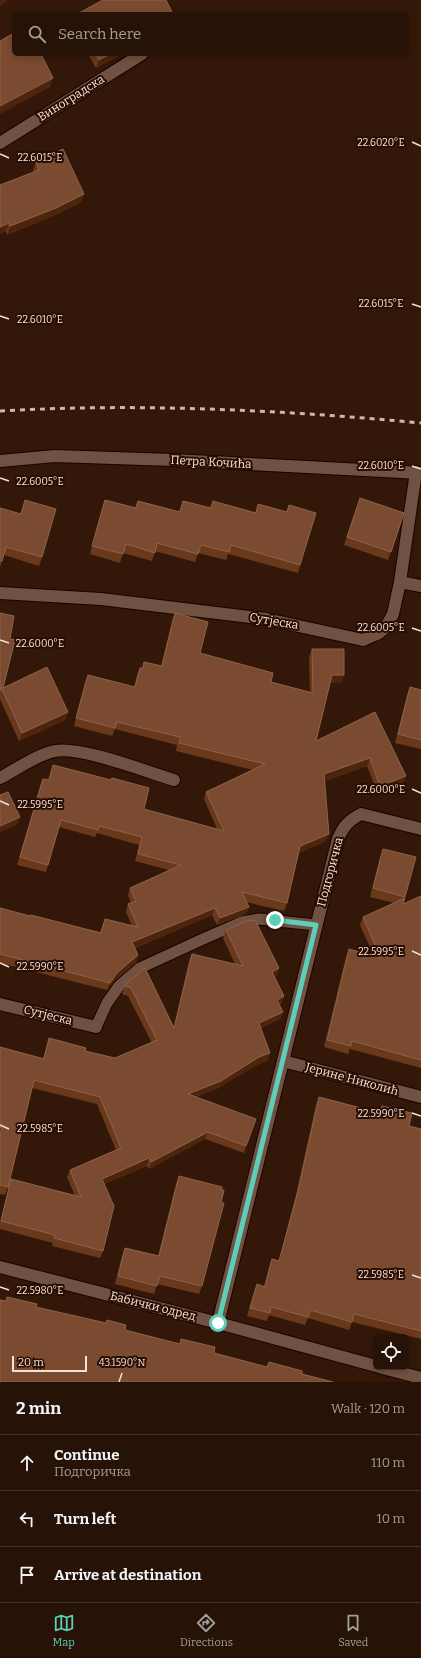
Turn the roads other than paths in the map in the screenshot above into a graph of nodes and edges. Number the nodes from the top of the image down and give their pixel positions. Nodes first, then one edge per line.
1 (139, 56) edge
2 (0, 143) edge
3 (0, 460) edge
4 (419, 473) edge
5 (400, 582) junction
6 (421, 586) edge
7 (0, 593) edge
8 (0, 778) edge
9 (174, 780) dead end
10 (421, 829) edge
11 (316, 925) junction
12 (0, 1004) edge
13 (96, 1027) joint
14 (283, 1061) junction
15 (421, 1097) edge
16 (0, 1267) edge
17 (218, 1323) junction
18 (373, 1365) edge
19 (390, 1370) edge
20 (421, 1378) edge

1 - 2 street, Виноградска
3 - 4 street, Петра Кочића
4 - 5 street, Сутјеска
5 - 6 street
5 - 7 street, Сутјеска
8 - 9 street
10 - 11 street, Подгоричка
11 - 13 lane
11 - 14 street, Подгоричка
12 - 13 street, Сутјеска
14 - 15 street, Јерине Николић
14 - 17 street, Подгоричка
16 - 17 street, Бабички одред
17 - 18 street, Бабички одред
19 - 20 street

